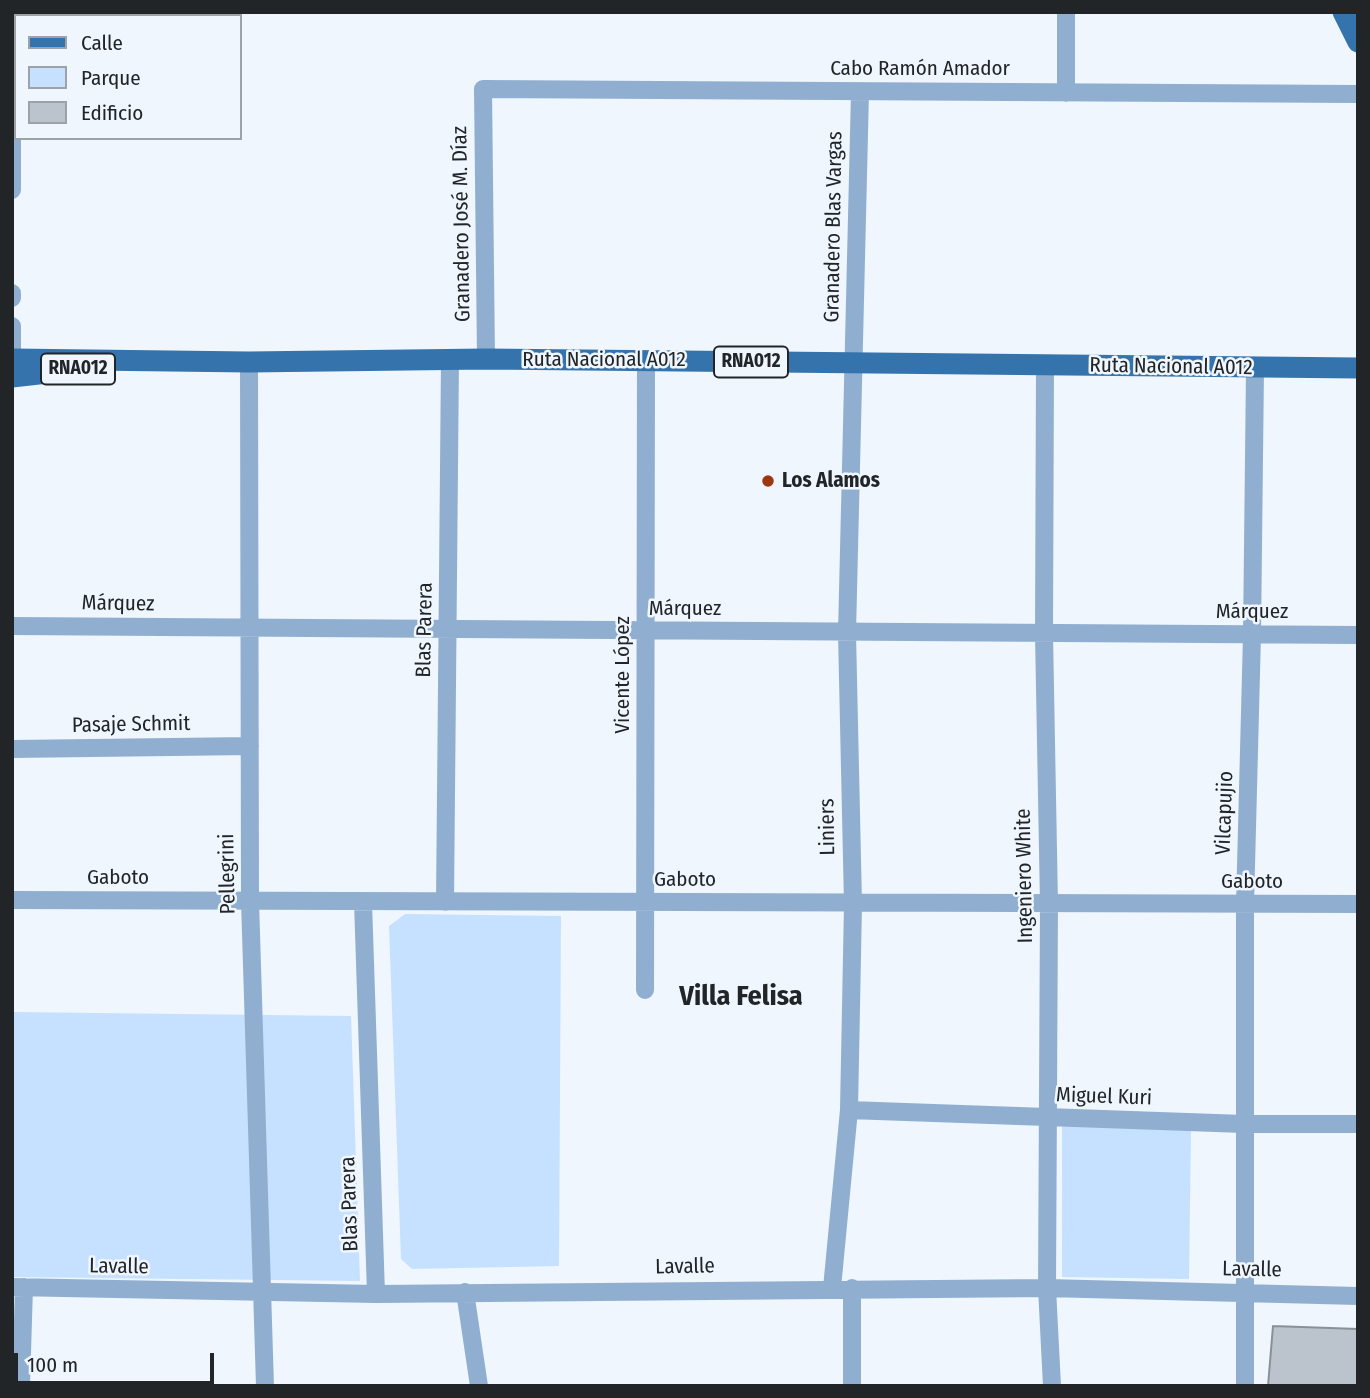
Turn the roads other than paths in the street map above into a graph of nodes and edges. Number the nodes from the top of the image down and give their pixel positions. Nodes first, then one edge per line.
1 (12, 12) edge
2 (1066, 12) edge
3 (1343, 12) edge
4 (1358, 42) edge
5 (483, 89) joint
6 (860, 92) junction
7 (1066, 93) junction
8 (1358, 94) edge
9 (12, 190) edge
10 (12, 326) edge
11 (12, 359) edge
12 (450, 359) junction
13 (486, 359) junction
14 (646, 360) junction
15 (144, 362) junction
16 (249, 362) junction
17 (854, 363) junction
18 (1045, 365) junction
19 (12, 368) edge
20 (1358, 368) edge
21 (1255, 369) junction
22 (12, 377) edge
23 (12, 626) edge
24 (249, 628) junction
25 (448, 629) junction
26 (646, 631) junction
27 (847, 633) junction
28 (1044, 634) junction
29 (1252, 635) junction
30 (1358, 635) edge
31 (250, 746) junction
32 (12, 749) edge
33 (12, 900) edge
34 (250, 901) junction
35 (363, 902) junction
36 (445, 902) junction
37 (645, 903) junction
38 (853, 904) junction
39 (1049, 904) junction
40 (1358, 904) edge
41 (1245, 905) junction
42 (645, 990) dead end
43 (849, 1110) junction
44 (1047, 1117) junction
45 (1244, 1124) junction
46 (1358, 1124) edge
47 (18, 1287) edge
48 (832, 1288) junction
49 (852, 1288) junction
50 (1046, 1288) junction
51 (465, 1292) junction
52 (1244, 1293) junction
53 (265, 1294) junction
54 (376, 1294) junction
55 (1358, 1296) edge
56 (21, 1386) edge
57 (265, 1386) edge
58 (479, 1386) edge
59 (852, 1386) edge
60 (1052, 1386) edge
61 (1245, 1386) edge

1 - 9 street
2 - 7 street
3 - 4 main road
5 - 6 street, Cabo Ramón Amador
5 - 13 street, Granadero José M. Díaz
6 - 7 street, Cabo Ramón Amador
6 - 17 street, Granadero Blas Vargas
7 - 8 street, Cabo Ramón Amador
10 - 11 street
11 - 15 main road, Ruta Nacional A012 / RNA012
11 - 19 street
12 - 13 main road, Ruta Nacional A012 / RNA012
12 - 16 main road, Ruta Nacional A012 / RNA012
12 - 25 street, Blas Parera
13 - 14 main road, Ruta Nacional A012 / RNA012
14 - 17 main road, Ruta Nacional A012 / RNA012
14 - 26 street, Vicente López
15 - 16 main road, Ruta Nacional A012 / RNA012
15 - 22 main road, Ruta Nacional A012 / RNA012
16 - 24 street, Pellegrini
17 - 18 main road, Ruta Nacional A012 / RNA012
17 - 27 street, Liniers
18 - 21 main road, Ruta Nacional A012 / RNA012
18 - 28 street, Ingeniero White
20 - 21 main road, Ruta Nacional A012 / RNA012
21 - 29 street, Vilcapujio
23 - 24 street, Márquez
24 - 25 street, Márquez
24 - 31 street, Pellegrini
25 - 26 street, Márquez
25 - 36 street, Blas Parera
26 - 27 street, Márquez
26 - 37 street, Vicente López
27 - 28 street, Márquez
27 - 38 street, Liniers
28 - 29 street, Márquez
28 - 39 street, Ingeniero White
29 - 30 street, Márquez
29 - 41 street, Vilcapujio
31 - 32 street, Pasaje Schmit
31 - 34 street, Pellegrini
33 - 34 street, Gaboto
34 - 35 street, Gaboto
34 - 53 street, Pellegrini
35 - 36 street, Gaboto
35 - 54 street, Blas Parera
36 - 37 street, Gaboto
37 - 38 street, Gaboto
37 - 42 street, Vicente López
38 - 39 street, Gaboto
38 - 43 street, Liniers
39 - 41 street, Gaboto
39 - 44 street, Ingeniero White
40 - 41 street, Gaboto
41 - 45 street, Vilcapujio
43 - 44 street, Miguel Kuri
43 - 48 street, Liniers
44 - 45 street, Miguel Kuri
44 - 50 street, Ingeniero White
45 - 46 street, Miguel Kuri
45 - 52 street, Vilcapujio
47 - 53 street, Lavalle
47 - 56 street
48 - 49 street, Lavalle
48 - 51 street, Lavalle
49 - 50 street, Lavalle
49 - 59 street
50 - 52 street, Lavalle
50 - 60 street, Ingeniero White
51 - 54 street, Lavalle
51 - 58 street
52 - 55 street, Lavalle
52 - 61 street, Vilcapujio
53 - 54 street, Lavalle
53 - 57 street, Pellegrini

